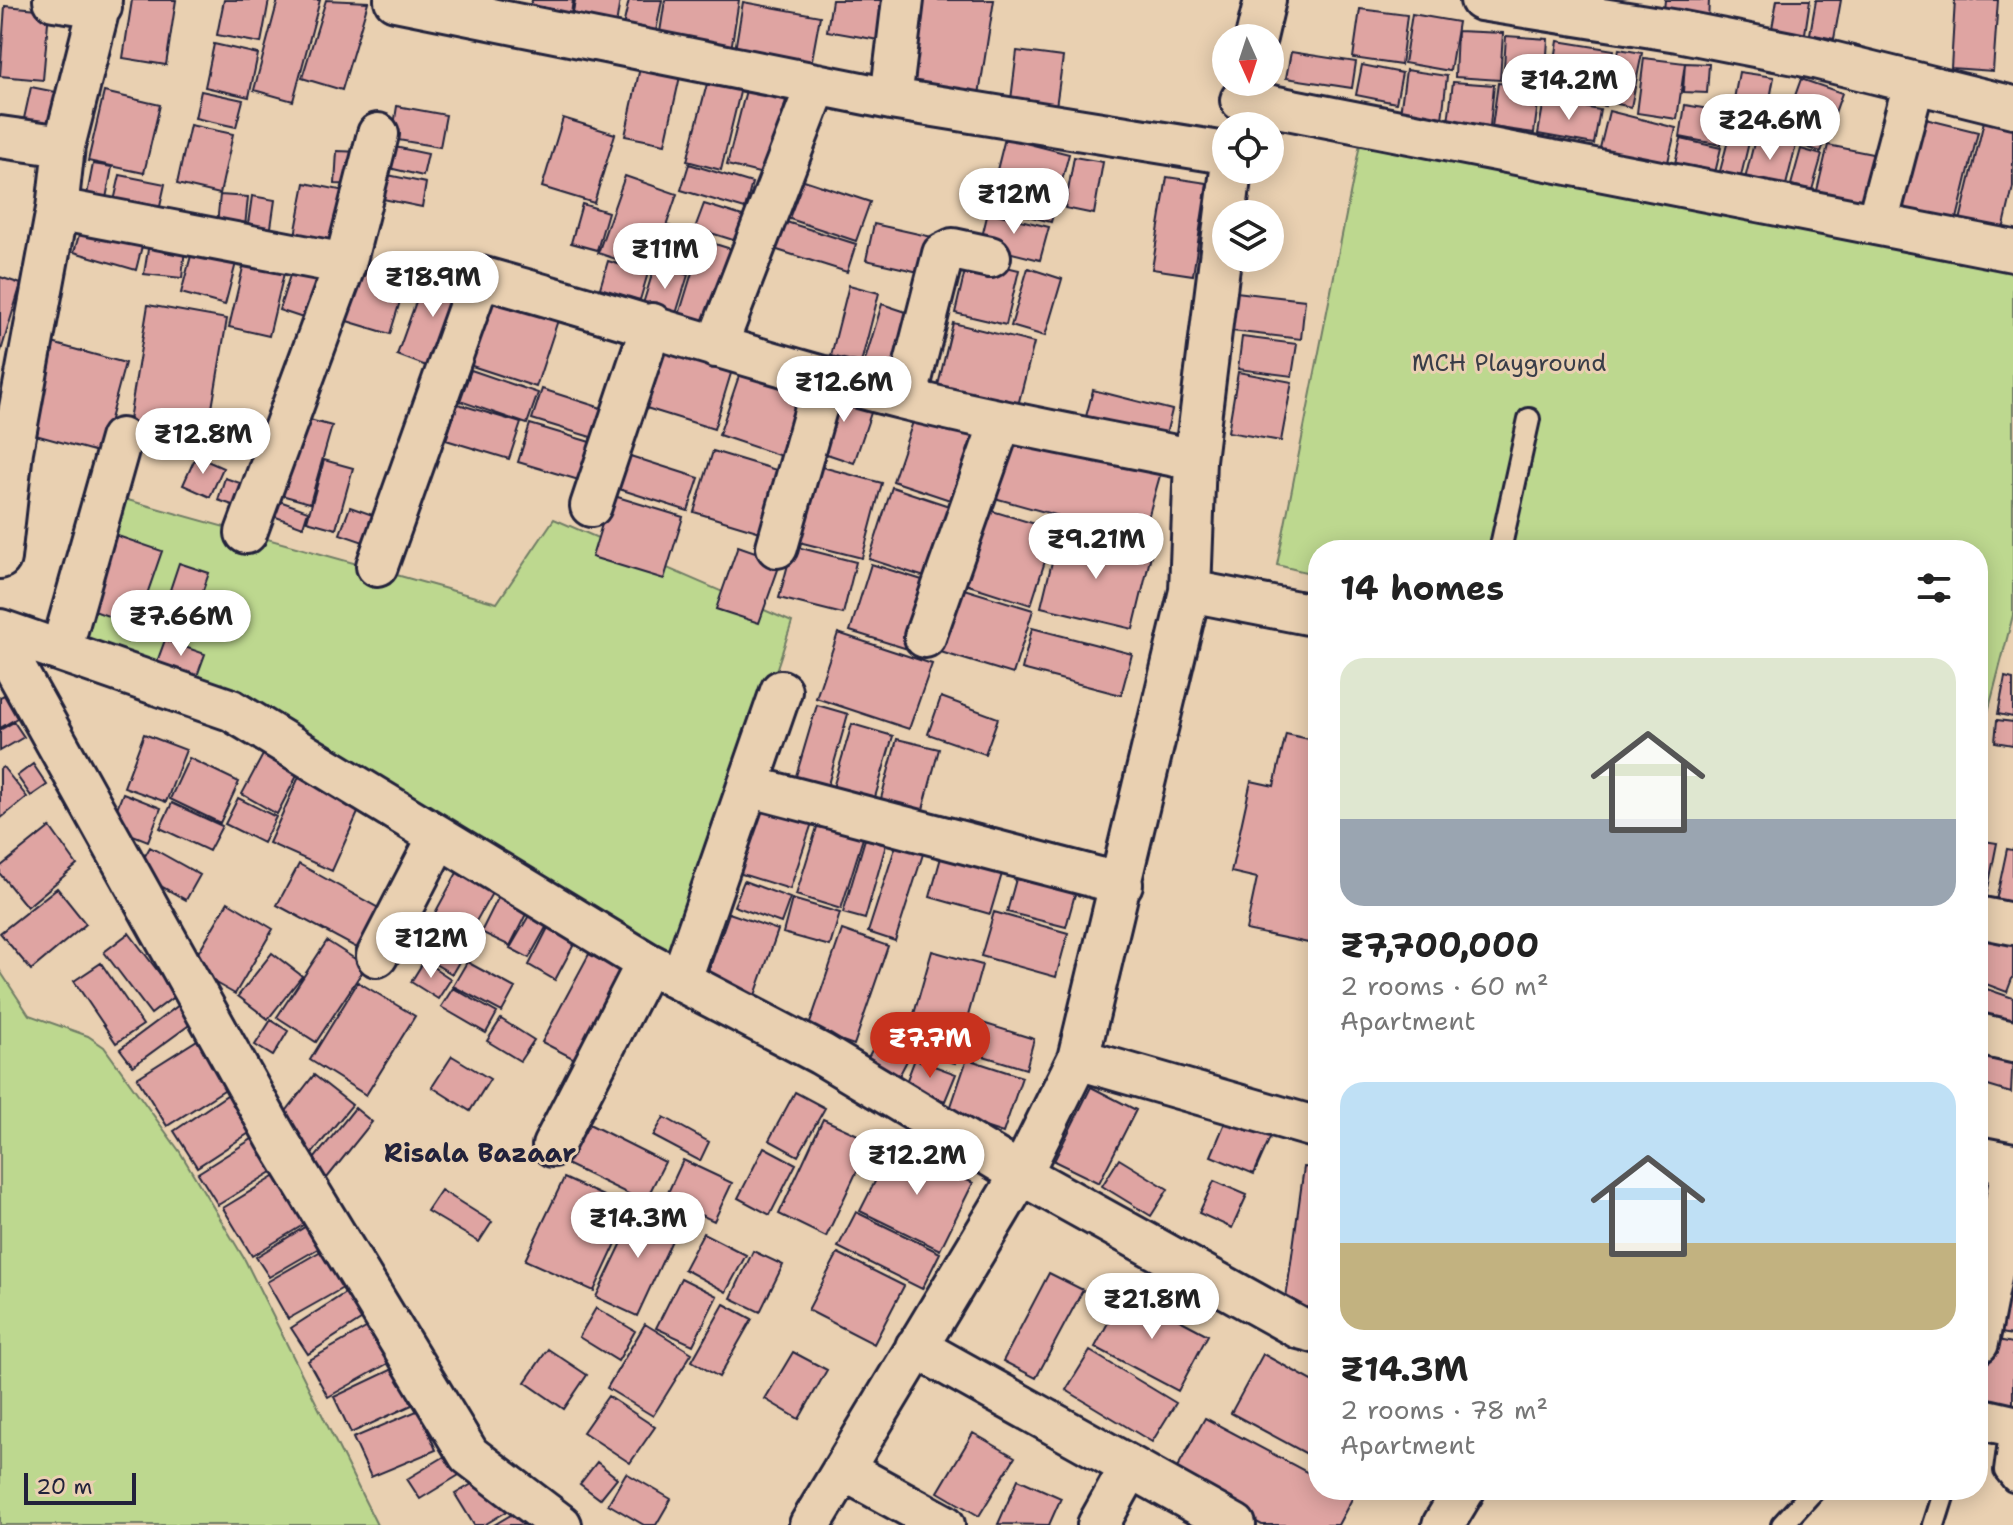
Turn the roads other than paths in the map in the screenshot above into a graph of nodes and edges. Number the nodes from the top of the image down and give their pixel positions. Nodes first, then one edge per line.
1 (54, 0) edge
2 (903, 0) edge
3 (1265, 0) edge
4 (1481, 0) edge
5 (418, 3) edge
6 (101, 4) edge
7 (1259, 24) edge
8 (1914, 83) junction
9 (817, 84) junction
10 (891, 99) junction
11 (1241, 103) edge
12 (2013, 107) edge
13 (378, 134) dead end
14 (0, 137) edge
15 (64, 146) junction
16 (1212, 151) edge
17 (1229, 184) edge
18 (57, 209) junction
19 (1877, 223) junction
20 (2013, 251) edge
21 (990, 257) dead end
22 (345, 264) junction
23 (652, 324) junction
24 (716, 347) junction
25 (825, 377) junction
26 (906, 399) junction
27 (1529, 419) dead end
28 (1001, 421) junction
29 (121, 439) dead end
30 (6, 449) edge
31 (1195, 460) junction
32 (591, 506) dead end
33 (246, 533) dead end
34 (1502, 540) edge
35 (777, 547) dead end
36 (0, 558) edge
37 (377, 566) dead end
38 (1190, 591) junction
39 (1308, 614) edge
40 (0, 630) edge
41 (925, 637) dead end
42 (0, 641) edge
43 (61, 651) junction
44 (781, 691) dead end
45 (748, 786) junction
46 (438, 838) junction
47 (1122, 884) junction
48 (1988, 919) edge
49 (2013, 924) edge
50 (377, 956) dead end
51 (664, 971) junction
52 (1988, 1036) edge
53 (2013, 1042) edge
54 (1078, 1059) junction
55 (1308, 1125) edge
56 (553, 1146) dead end
57 (1988, 1159) edge
58 (2013, 1165) edge
59 (1021, 1174) junction
60 (1988, 1268) edge
61 (1308, 1330) edge
62 (916, 1347) junction
63 (2001, 1424) edge
64 (1130, 1468) junction
65 (844, 1470) junction
66 (2013, 1481) edge
67 (1458, 1500) edge
68 (1805, 1500) edge
69 (1942, 1500) edge
70 (561, 1525) edge
71 (810, 1525) edge
72 (944, 1525) edge
73 (1098, 1525) edge
74 (1235, 1525) edge
75 (1443, 1525) edge
76 (1782, 1525) edge
77 (1934, 1525) edge

1 - 6 street
2 - 10 street
3 - 7 street
4 - 8 street
5 - 9 street
6 - 15 street
8 - 12 street
8 - 19 street
9 - 10 street
9 - 24 street
10 - 16 street
11 - 19 street
13 - 22 street
14 - 15 street
15 - 18 street
17 - 31 street
18 - 22 street
18 - 30 street
19 - 20 street
21 - 26 street
22 - 33 street
23 - 24 street
23 - 32 street
23 - 37 street
24 - 25 street
25 - 26 street
25 - 35 street
26 - 28 street
27 - 34 lane
28 - 31 street
28 - 41 street
29 - 43 street
30 - 36 street
31 - 38 street
38 - 39 street
38 - 47 street
40 - 43 street
42 - 70 street
43 - 46 street
44 - 45 street
45 - 47 street
45 - 51 street
46 - 50 street
46 - 51 street
47 - 54 street
48 - 49 street
51 - 56 street
51 - 59 street
52 - 53 street
54 - 55 street
54 - 59 street
57 - 58 street
58 - 60 street
59 - 61 street
59 - 62 street
62 - 64 street
62 - 65 street
63 - 66 lane
64 - 73 street
64 - 74 street
65 - 71 street
65 - 72 street
67 - 75 street
68 - 76 lane
69 - 77 lane

